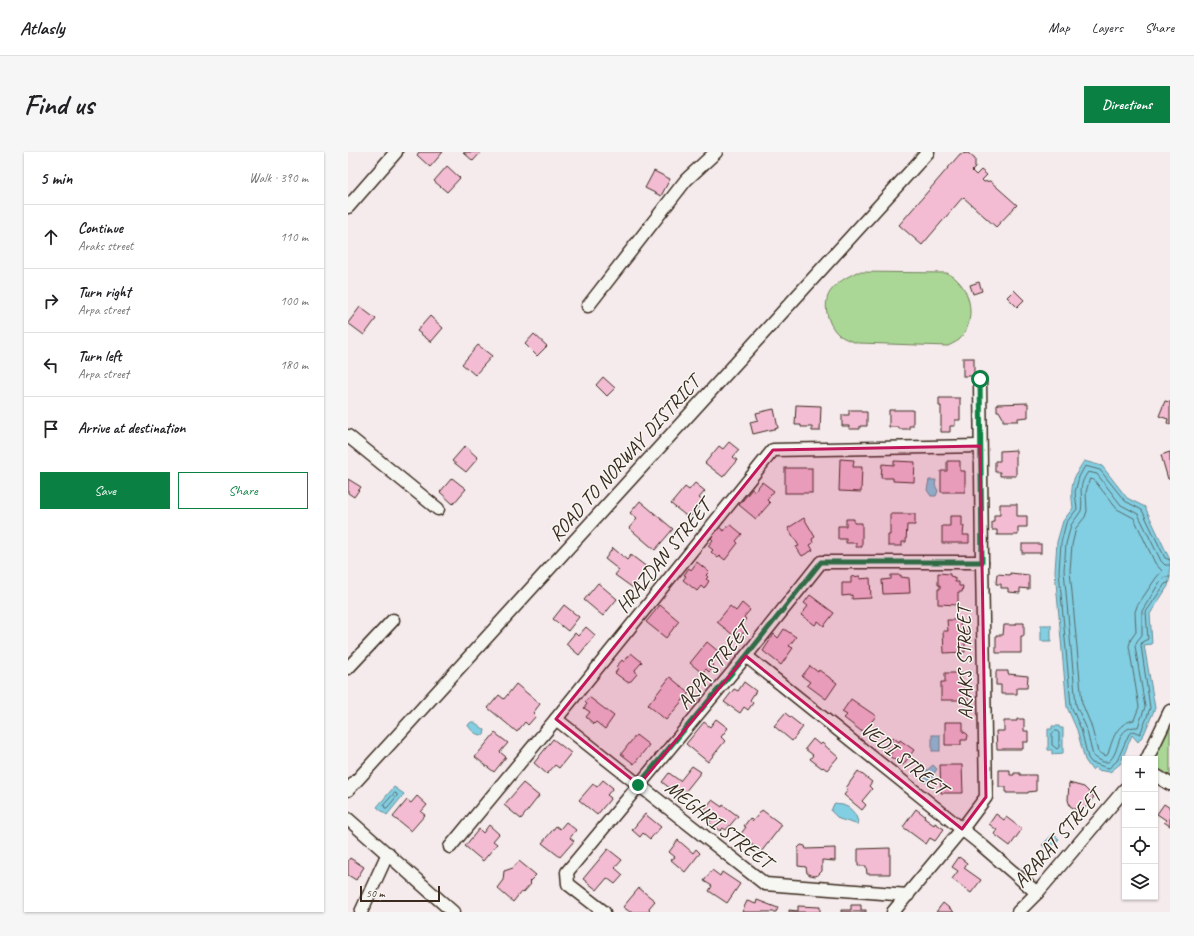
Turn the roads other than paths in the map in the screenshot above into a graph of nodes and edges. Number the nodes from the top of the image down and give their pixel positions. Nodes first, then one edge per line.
1 (396, 152) edge
2 (716, 152) edge
3 (928, 152) edge
4 (348, 207) edge
5 (588, 306) dead end
6 (980, 379) dead end
7 (348, 436) edge
8 (980, 446) junction
9 (438, 509) dead end
10 (982, 562) junction
11 (393, 620) dead end
12 (746, 656) junction
13 (348, 668) edge
14 (1170, 711) edge
15 (556, 719) junction
16 (1148, 756) edge
17 (1158, 777) edge
18 (1170, 784) edge
19 (638, 785) junction
20 (348, 790) edge
21 (1122, 792) edge
22 (348, 819) edge
23 (962, 829) junction
24 (450, 847) dead end
25 (388, 853) junction
26 (1037, 893) junction
27 (908, 895) junction
28 (448, 910) edge
29 (361, 912) edge
30 (604, 912) edge
31 (893, 912) edge
32 (1018, 912) edge

1 - 4 street
2 - 5 street
3 - 20 street, ROAD TO NORWAY DISTRICT
6 - 8 street, ARAKS STREET
7 - 9 street
8 - 10 street, ARAKS STREET
8 - 15 street, HRAZDAN STREET
10 - 12 street, ARPA STREET
10 - 23 street, ARAKS STREET
11 - 13 street
12 - 19 street, ARPA STREET
12 - 23 street, VEDI STREET
14 - 16 street
15 - 19 street, MEGHRI STREET
15 - 24 street, HRAZDAN STREET
17 - 18 street
19 - 27 street, MEGHRI STREET
19 - 30 street, ARPA STREET
21 - 26 street, ARARAT STREET
22 - 25 street
23 - 26 street, VEDI STREET
23 - 27 street, ARAKS STREET
25 - 28 street
25 - 29 street
26 - 32 street, ARARAT STREET
27 - 31 street, ARAKS STREET

